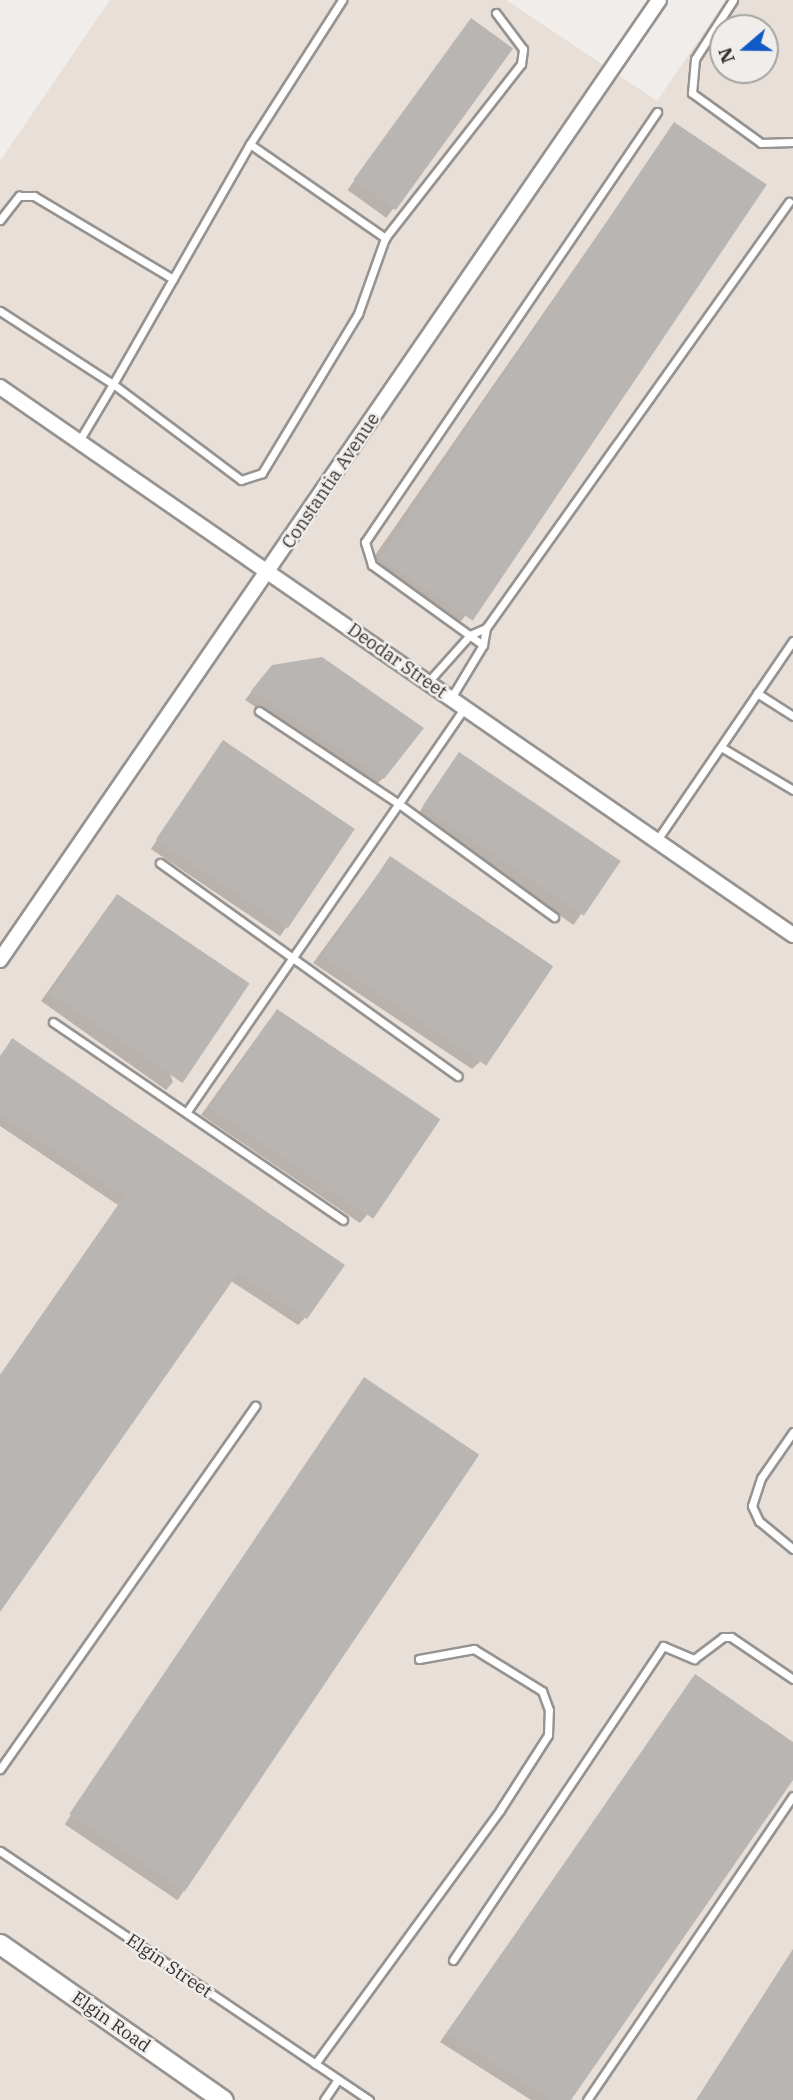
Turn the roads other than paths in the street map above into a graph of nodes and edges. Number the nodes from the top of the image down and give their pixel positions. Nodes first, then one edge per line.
1 (342, 0) edge
2 (659, 0) edge
3 (733, 0) edge
4 (496, 13) dead end
5 (657, 112) dead end
6 (793, 142) edge
7 (250, 144) junction
8 (789, 202) dead end
9 (0, 220) edge
10 (385, 238) junction
11 (173, 279) junction
12 (0, 311) edge
13 (113, 384) junction
14 (0, 387) edge
15 (79, 441) junction
16 (269, 572) junction
17 (486, 628) junction
18 (470, 635) junction
19 (793, 641) edge
20 (483, 645) junction
21 (428, 682) junction
22 (757, 693) junction
23 (451, 698) junction
24 (465, 708) junction
25 (259, 711) dead end
26 (793, 716) edge
27 (721, 747) junction
28 (793, 790) edge
29 (399, 804) junction
30 (656, 841) junction
31 (160, 863) dead end
32 (554, 916) dead end
33 (793, 935) edge
34 (293, 957) junction
35 (0, 960) edge
36 (53, 1022) dead end
37 (458, 1076) dead end
38 (188, 1110) junction
39 (343, 1220) dead end
40 (254, 1406) dead end
41 (793, 1432) edge
42 (793, 1549) edge
43 (419, 1658) dead end
44 (793, 1679) edge
45 (0, 1769) edge
46 (793, 1796) edge
47 (0, 1851) edge
48 (0, 1944) edge
49 (453, 1961) dead end
50 (315, 2064) junction
51 (338, 2079) junction
52 (223, 2100) edge
53 (324, 2100) edge
54 (369, 2100) edge
55 (587, 2100) edge

1 - 7 lane
2 - 16 street, Constantia Avenue
3 - 6 lane
4 - 10 lane
5 - 18 lane
7 - 10 lane
7 - 11 lane
8 - 17 lane
9 - 11 lane
10 - 13 lane
11 - 13 lane
12 - 13 lane
13 - 15 lane
14 - 15 street, Deodar Street
15 - 16 street, Deodar Street
16 - 21 street, Deodar Street
16 - 35 street, Constantia Avenue
17 - 18 lane
17 - 20 lane
18 - 20 lane
18 - 21 lane
19 - 22 lane
20 - 23 lane
21 - 23 street, Deodar Street
22 - 26 lane
22 - 27 lane
23 - 24 street, Deodar Street
24 - 29 lane
24 - 30 street, Deodar Street
25 - 29 lane
27 - 28 lane
27 - 30 lane
29 - 32 lane
29 - 34 lane
30 - 33 street, Deodar Street
31 - 34 lane
34 - 37 lane
34 - 38 lane
36 - 38 lane
38 - 39 lane
40 - 45 lane
41 - 42 lane
43 - 50 lane
44 - 49 lane
46 - 55 lane
47 - 50 lane, Elgin Street
48 - 52 street, Elgin Road
50 - 51 lane, Elgin Street
51 - 53 lane
51 - 54 lane, Elgin Street

